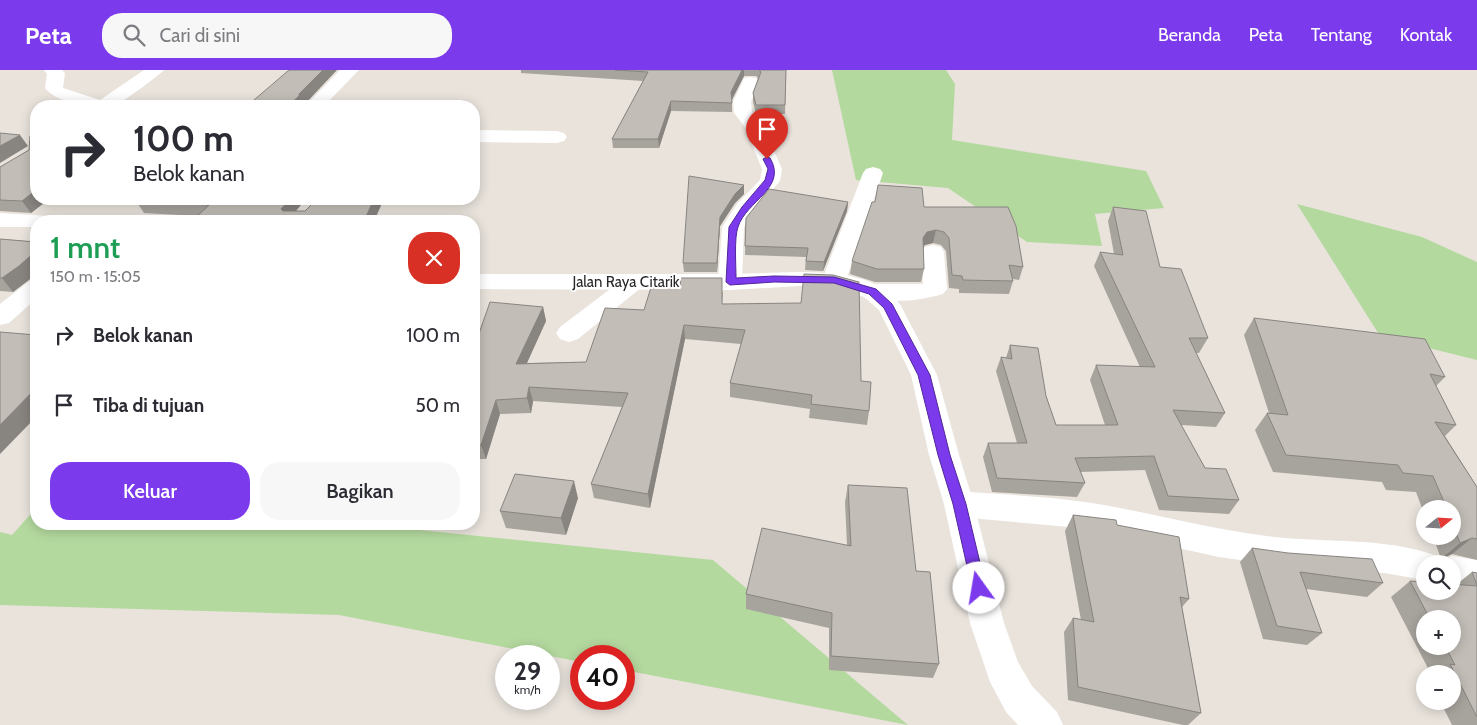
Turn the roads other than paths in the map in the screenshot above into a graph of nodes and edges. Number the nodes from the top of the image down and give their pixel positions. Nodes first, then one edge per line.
1 (53, 70) edge
2 (155, 70) edge
3 (350, 70) edge
4 (750, 82) dead end
5 (83, 100) edge
6 (111, 100) edge
7 (320, 100) edge
8 (480, 136) edge
9 (557, 137) dead end
10 (873, 173) dead end
11 (0, 220) edge
12 (30, 221) edge
13 (933, 252) dead end
14 (834, 280) junction
15 (480, 282) edge
16 (634, 282) junction
17 (730, 282) junction
18 (30, 292) edge
19 (873, 292) junction
20 (0, 316) edge
21 (569, 333) dead end
22 (960, 504) junction
23 (1416, 564) edge
24 (1461, 572) edge
25 (1477, 575) edge
26 (1044, 725) edge

1 - 5 street
2 - 6 street
3 - 7 street
4 - 17 street
8 - 9 street
10 - 14 street
11 - 12 street
13 - 19 street
14 - 17 street, Jalan Raya Citarik
14 - 19 street, Jalan Raya Citarik
15 - 16 street, Jalan Raya Citarik
16 - 17 street, Jalan Raya Citarik
16 - 21 street
18 - 20 street
19 - 22 street, Jalan Raya Citarik
22 - 23 street
22 - 26 street, Jalan Raya Citarik
24 - 25 street

